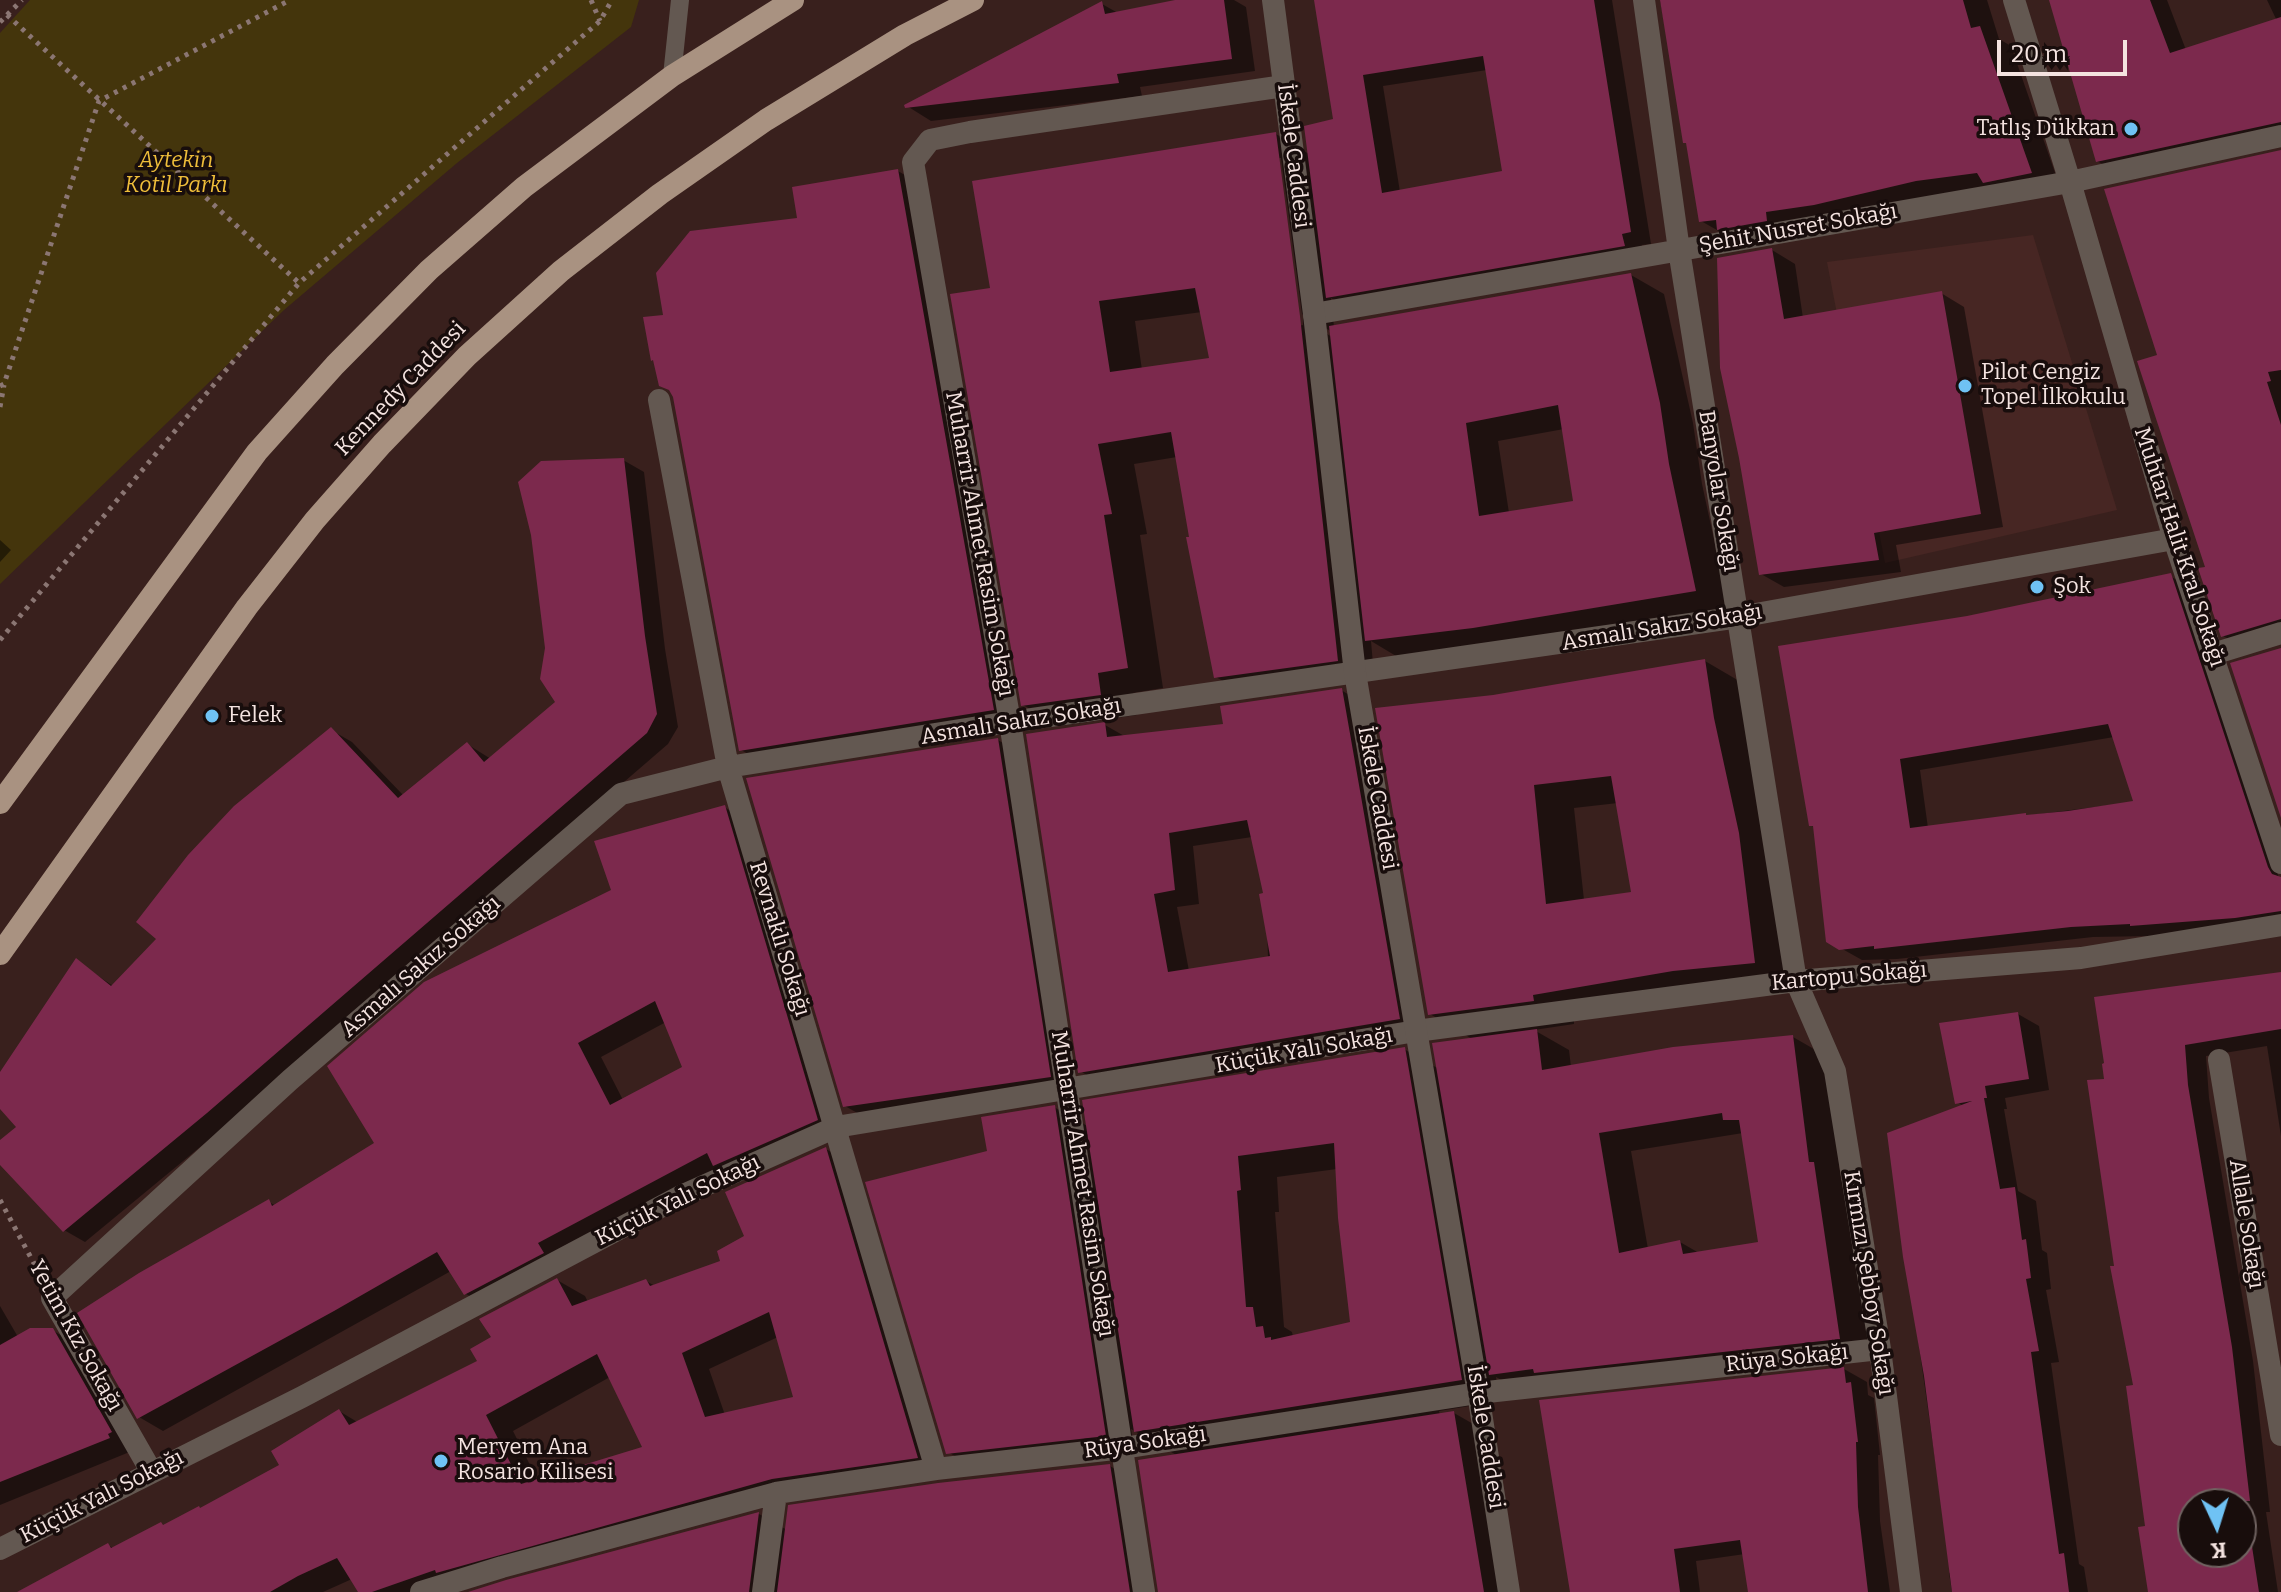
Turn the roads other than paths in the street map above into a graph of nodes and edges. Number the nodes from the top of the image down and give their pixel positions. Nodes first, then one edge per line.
1 (680, 0) edge
2 (793, 0) edge
3 (973, 0) edge
4 (1273, 0) edge
5 (1644, 0) edge
6 (2014, 0) edge
7 (672, 76) junction
8 (1284, 86) junction
9 (2281, 136) edge
10 (2070, 182) junction
11 (1679, 250) junction
12 (1314, 314) junction
13 (659, 400) dead end
14 (2174, 539) junction
15 (1739, 617) junction
16 (2281, 633) edge
17 (2213, 654) junction
18 (1355, 673) junction
19 (1010, 722) junction
20 (728, 767) junction
21 (0, 803) edge
22 (2281, 863) edge
23 (2281, 925) edge
24 (0, 954) edge
25 (1796, 981) junction
26 (1416, 1031) junction
27 (2219, 1060) dead end
28 (1068, 1090) junction
29 (836, 1127) junction
30 (52, 1298) joint
31 (1880, 1349) junction
32 (1478, 1393) junction
33 (2281, 1435) edge
34 (1123, 1448) junction
35 (936, 1469) junction
36 (151, 1471) junction
37 (776, 1493) junction
38 (0, 1549) edge
39 (421, 1592) edge
40 (763, 1592) edge
41 (1144, 1592) edge
42 (1509, 1592) edge
43 (1911, 1592) edge

1 - 7 lane
2 - 7 highway
3 - 24 highway, Kennedy Caddesi
4 - 8 street, İskele Caddesi
5 - 11 street, Banyolar Sokağı
6 - 10 street, Muhtar Halit Kral Sokağı
7 - 21 highway
8 - 12 street, İskele Caddesi
8 - 19 street, Muharrir Ahmet Rasim Sokağı
9 - 10 street, Şehit Nusret Sokağı
10 - 11 street, Şehit Nusret Sokağı
10 - 14 street, Muhtar Halit Kral Sokağı
11 - 12 street, Şehit Nusret Sokağı
11 - 15 street, Banyolar Sokağı
12 - 18 street, İskele Caddesi
13 - 20 street, Revnaklı Sokağı
14 - 15 street, Asmalı Sakız Sokağı
14 - 17 street, Muhtar Halit Kral Sokağı
15 - 18 street, Asmalı Sakız Sokağı
15 - 25 street, Banyolar Sokağı
16 - 17 street
17 - 22 street, Muhtar Halit Kral Sokağı
18 - 19 street, Asmalı Sakız Sokağı
18 - 26 street, İskele Caddesi
19 - 20 street, Asmalı Sakız Sokağı
19 - 28 street, Muharrir Ahmet Rasim Sokağı
20 - 29 street, Revnaklı Sokağı
20 - 30 street, Asmalı Sakız Sokağı
23 - 25 street, Kartopu Sokağı
25 - 26 street, Kartopu Sokağı
25 - 31 street, Kırmızı Şebboy Sokağı
26 - 28 street, Küçük Yalı Sokağı
26 - 32 street, İskele Caddesi
27 - 33 street, Allale Sokağı
28 - 29 street, Küçük Yalı Sokağı
28 - 34 street, Muharrir Ahmet Rasim Sokağı
29 - 35 street, Revnaklı Sokağı
29 - 36 street, Küçük Yalı Sokağı
30 - 36 street, Yetim Kız Sokağı
31 - 32 street, Rüya Sokağı
31 - 43 street, Kırmızı Şebboy Sokağı
32 - 34 street, Rüya Sokağı
32 - 42 street, İskele Caddesi
34 - 35 street, Rüya Sokağı
34 - 41 street, Muharrir Ahmet Rasim Sokağı
35 - 37 street, Rüya Sokağı
36 - 38 street, Küçük Yalı Sokağı
37 - 39 street, Rüya Sokağı
37 - 40 street

